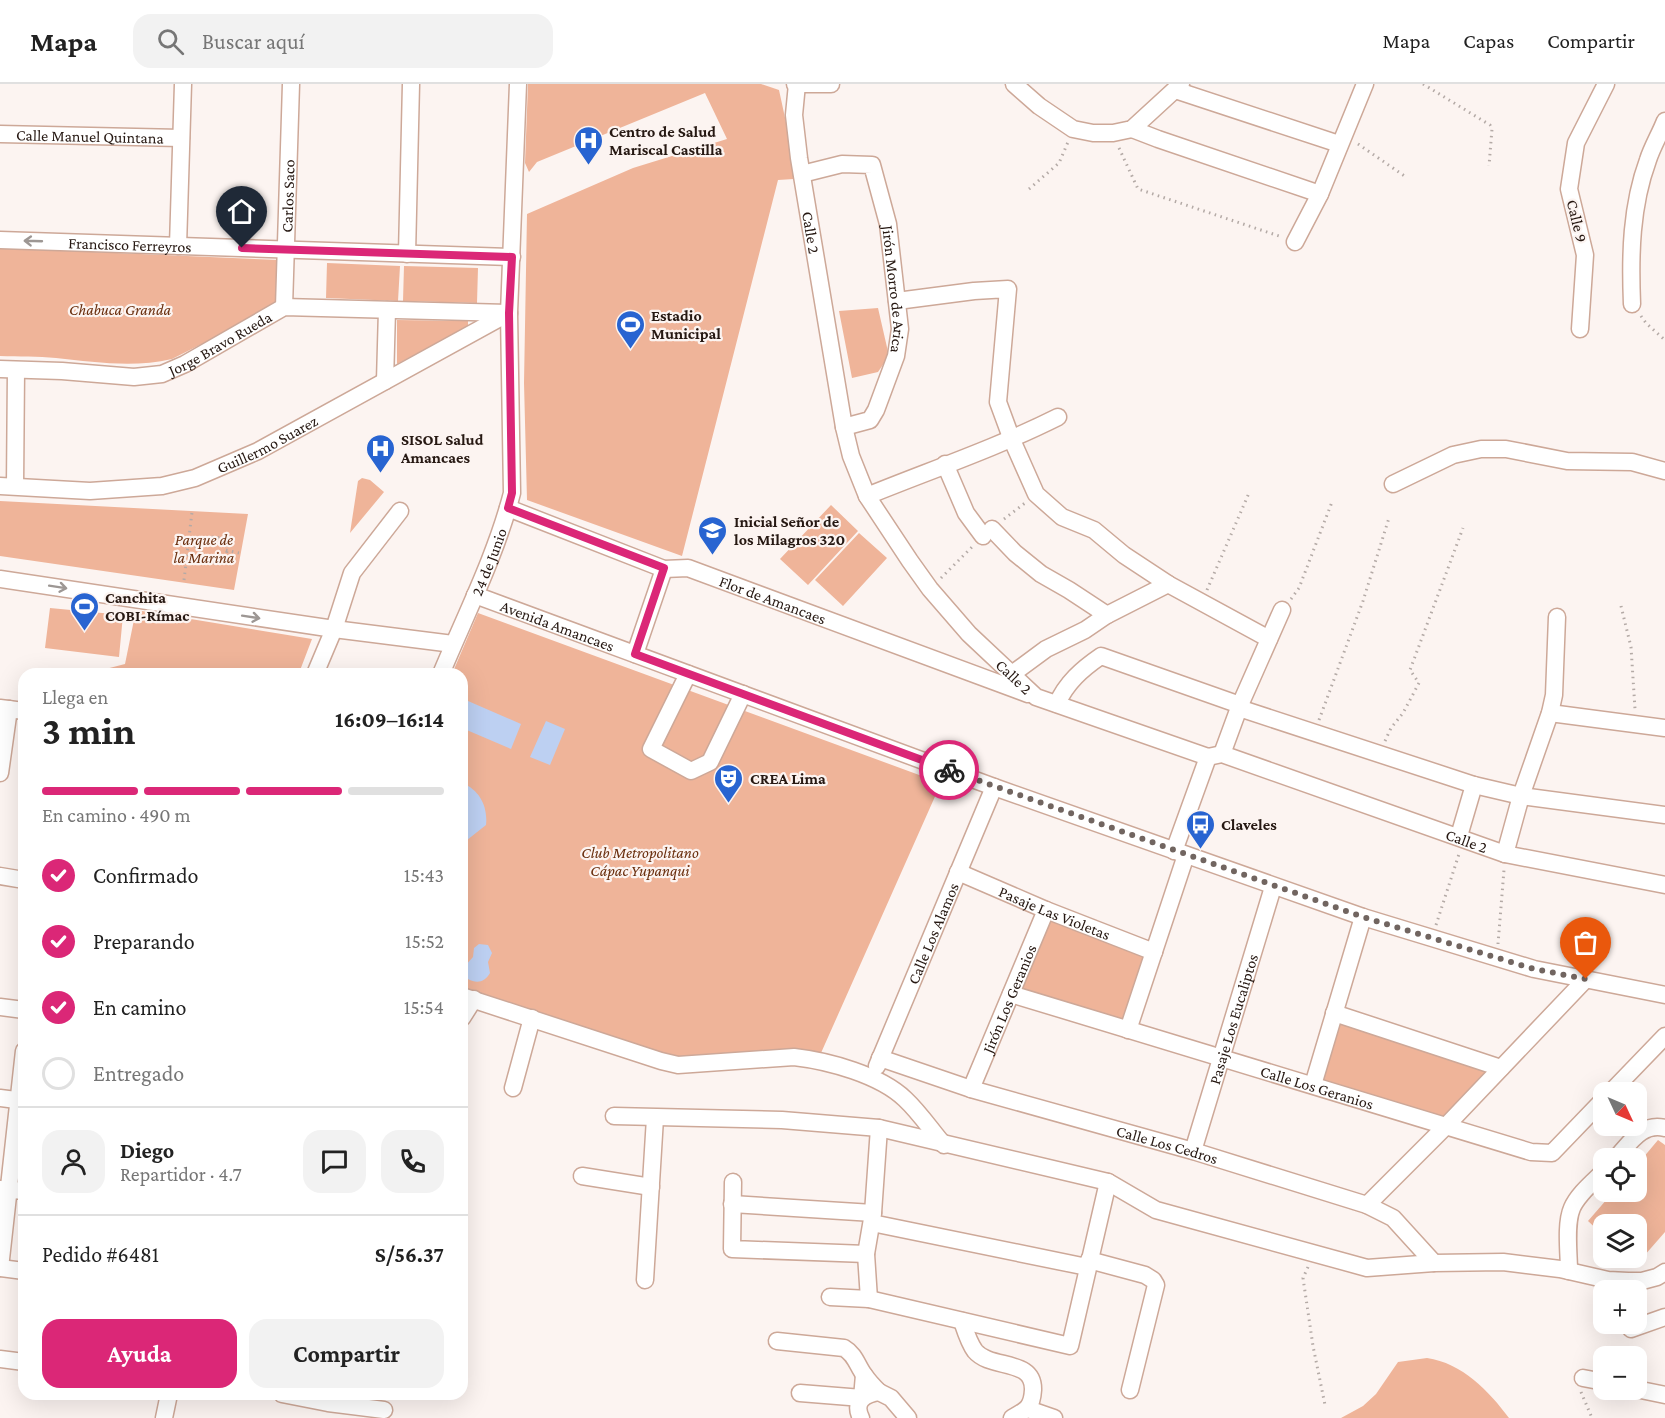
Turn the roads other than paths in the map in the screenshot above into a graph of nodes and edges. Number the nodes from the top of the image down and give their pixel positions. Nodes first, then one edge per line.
1 (183, 84) edge
2 (291, 84) edge
3 (411, 84) edge
4 (518, 84) edge
5 (796, 84) edge
6 (831, 84) edge
7 (1014, 84) edge
8 (1365, 84) edge
9 (1606, 84) edge
10 (1178, 87) edge
11 (1665, 121) edge
12 (1132, 129) junction
13 (0, 134) edge
14 (181, 138) junction
15 (1342, 140) junction
16 (802, 174) junction
17 (1320, 194) junction
18 (0, 240) edge
19 (1295, 242) road end
20 (178, 246) junction
21 (285, 250) junction
22 (407, 254) junction
23 (512, 257) junction
24 (897, 301) junction
25 (1632, 304) road end
26 (284, 308) junction
27 (387, 310) junction
28 (509, 313) junction
29 (1580, 330) dead end
30 (8, 369) edge
31 (385, 381) junction
32 (1058, 417) dead end
33 (844, 428) junction
34 (1012, 440) junction
35 (945, 464) junction
36 (1665, 471) edge
37 (1394, 484) dead end
38 (7, 486) edge
39 (867, 496) junction
40 (508, 508) junction
41 (400, 511) dead end
42 (664, 568) junction
43 (0, 579) edge
44 (1168, 584) junction
45 (475, 595) junction
46 (1282, 610) road end
47 (1107, 615) junction
48 (1557, 617) dead end
49 (334, 629) junction
50 (1269, 639) junction
51 (453, 644) junction
52 (635, 654) junction
53 (318, 668) edge
54 (443, 668) edge
55 (688, 674) junction
56 (1012, 674) junction
57 (743, 694) junction
58 (1036, 697) junction
59 (1057, 704) junction
60 (1240, 707) junction
61 (11, 709) edge
62 (1550, 712) junction
63 (1665, 728) edge
64 (1215, 755) junction
65 (0, 773) edge
66 (1474, 785) junction
67 (994, 787) junction
68 (1521, 796) junction
69 (1665, 815) edge
70 (1461, 837) junction
71 (1180, 853) junction
72 (1505, 854) junction
73 (958, 872) junction
74 (0, 876) edge
75 (18, 879) edge
76 (1665, 885) edge
77 (1274, 886) junction
78 (1046, 909) junction
79 (1363, 917) junction
80 (1154, 952) junction
81 (1586, 979) junction
82 (1011, 994) junction
83 (1665, 995) edge
84 (468, 998) edge
85 (0, 1007) edge
86 (18, 1009) edge
87 (1334, 1013) junction
88 (532, 1018) junction
89 (1128, 1030) junction
90 (1665, 1035) edge
91 (880, 1058) junction
92 (1222, 1059) junction
93 (1501, 1068) junction
94 (873, 1078) junction
95 (1620, 1082) edge
96 (1313, 1085) junction
97 (513, 1088) dead end
98 (971, 1089) junction
99 (0, 1098) edge
100 (905, 1098) junction
101 (18, 1100) edge
102 (1593, 1110) edge
103 (614, 1116) dead end
104 (655, 1118) junction
105 (18, 1125) edge
106 (1446, 1125) junction
107 (879, 1128) junction
108 (1665, 1128) edge
109 (899, 1133) junction
110 (944, 1145) junction
111 (1626, 1148) edge
112 (1193, 1151) junction
113 (582, 1176) dead end
114 (733, 1182) dead end
115 (1108, 1182) junction
116 (1593, 1183) edge
117 (651, 1187) junction
118 (10, 1190) edge
119 (732, 1204) junction
120 (1366, 1205) junction
121 (873, 1218) junction
122 (866, 1254) junction
123 (1088, 1263) junction
124 (1434, 1263) junction
125 (0, 1268) edge
126 (18, 1270) edge
127 (1569, 1271) junction
128 (1665, 1272) edge
129 (645, 1280) dead end
130 (830, 1297) dead end
131 (869, 1299) junction
132 (1665, 1317) edge
133 (962, 1321) junction
134 (1647, 1323) edge
135 (777, 1341) dead end
136 (0, 1359) edge
137 (18, 1361) edge
138 (864, 1375) junction
139 (1583, 1378) road end
140 (1593, 1380) edge
141 (1130, 1390) dead end
142 (1647, 1391) edge
143 (879, 1392) junction
144 (800, 1393) dead end
145 (1665, 1395) edge
146 (862, 1398) junction
147 (167, 1400) edge
148 (313, 1400) edge
149 (1028, 1409) junction
150 (384, 1410) dead end
151 (164, 1418) edge
152 (861, 1418) edge
153 (908, 1418) edge
154 (1012, 1418) edge
155 (1054, 1418) edge

1 - 14 street
2 - 21 street, Carlos Saco
3 - 22 street
4 - 23 street, 24 de Junio
5 - 6 street
5 - 16 street, Calle 2
7 - 12 street
8 - 15 street
9 - 29 street, Calle 9
10 - 12 street
10 - 15 street
11 - 25 street
12 - 17 street
13 - 14 street, Calle Manuel Quintana
14 - 20 street
15 - 17 street
16 - 24 street, Jirón Morro de Arica
16 - 33 street, Calle 2
17 - 19 street
20 -> 18 street, Francisco Ferreyros
20 - 21 street, Francisco Ferreyros
21 - 22 street, Francisco Ferreyros
21 - 26 street, Carlos Saco
22 - 23 street, Francisco Ferreyros
23 - 28 street, 24 de Junio
24 - 33 street, Jirón Morro de Arica
24 - 34 street
26 - 27 street, Jorge Bravo Rueda
26 - 30 street, Jorge Bravo Rueda
27 - 28 street, Jorge Bravo Rueda
27 - 31 street
28 - 31 street, Guillermo Suarez
28 - 40 street, 24 de Junio
30 - 38 street
31 - 38 street, Guillermo Suarez
32 - 34 street
33 - 39 street, Calle 2
34 - 35 street
34 - 44 street
35 - 39 street
35 - 47 street
36 - 37 street
39 - 56 street, Calle 2
40 - 42 street, Flor de Amancaes
40 - 45 street, 24 de Junio
41 - 49 street
42 - 52 street
42 - 58 street, Flor de Amancaes
43 -> 49 street
44 - 47 street
44 - 50 street
45 - 51 street, 24 de Junio
45 - 52 street, Avenida Amancaes
46 - 50 street
47 - 56 street
48 - 62 street
49 - 51 street
49 - 53 street
50 - 60 street
51 - 54 street, 24 de Junio
52 - 55 street, Avenida Amancaes
55 - 57 street, Avenida Amancaes
55 - 57 street
56 - 58 street, Calle 2
57 - 67 street, Avenida Amancaes
58 - 59 street, Calle 2
59 - 60 street
59 - 64 street, Calle 2
60 - 64 street
60 - 66 street
61 - 65 street
62 - 63 street
62 - 68 street
64 - 70 street, Calle 2
64 - 71 street
66 - 68 street
66 - 70 street
67 - 71 street, Avenida Amancaes
67 - 73 street, Calle Los Alamos
68 - 69 street
68 - 72 street
70 - 72 street, Calle 2
71 - 77 street, Avenida Amancaes
71 - 80 street
72 - 76 street, Calle 2
73 - 78 street, Pasaje Las Violetas
73 - 91 street, Calle Los Alamos
74 - 75 street
77 - 79 street, Avenida Amancaes
77 - 92 street, Pasaje Los Eucaliptos
78 - 80 street, Pasaje Las Violetas
78 - 82 street, Jirón Los Geranios
79 - 81 street, Avenida Amancaes
79 - 87 street
80 - 89 street
81 - 83 street, Avenida Amancaes
81 - 93 street
82 - 89 street, Calle Los Geranios
82 - 98 street, Jirón Los Geranios
84 - 88 street
85 - 86 street
87 - 93 street
87 - 96 street
88 - 94 street
88 - 97 street
89 - 92 street, Calle Los Geranios
90 - 95 street
91 - 94 street, Calle Los Alamos
91 - 98 street, Calle Los Cedros
92 - 96 street, Calle Los Geranios
92 - 112 street, Pasaje Los Eucaliptos
93 - 106 street
94 - 100 street
96 - 106 street, Calle Los Geranios
98 - 112 street, Calle Los Cedros
99 - 101 street
100 - 109 street
100 - 110 street
102 - 106 street, Calle Los Geranios
103 - 104 street
104 - 107 street
104 - 117 street
105 - 118 street
106 - 120 street
107 - 109 street
107 - 121 street
108 - 111 street
109 - 110 street
110 - 115 street
112 - 120 street, Calle Los Cedros
113 - 117 street
114 - 119 street
115 - 123 street
115 - 124 street
116 - 127 street
117 - 129 street
118 - 125 street
119 - 121 street
119 - 122 street
120 - 124 street, Calle Los Cedros
121 - 122 street
121 - 123 street
122 - 131 street
123 - 133 street
123 - 141 street
124 - 127 street
125 - 126 street
127 - 128 street
130 - 131 street
131 - 133 street
132 - 134 street
133 - 149 street
135 - 138 street
136 - 137 street
138 - 143 street
138 - 146 street
139 - 140 street
142 - 145 street
143 - 146 street
143 - 153 street
144 - 146 street
146 - 152 street
147 - 151 street
148 - 150 street
149 - 154 street
149 - 155 street

